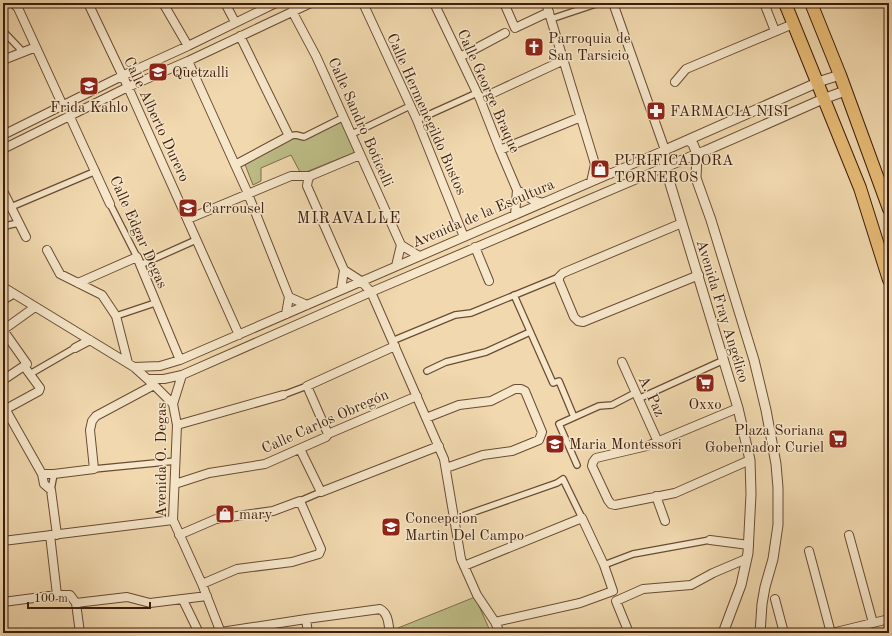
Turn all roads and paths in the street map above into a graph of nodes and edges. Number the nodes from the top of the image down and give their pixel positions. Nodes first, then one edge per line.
1 (13, 3) edge
2 (88, 3) edge
3 (164, 3) edge
4 (225, 3) edge
5 (276, 3) edge
6 (311, 3) edge
7 (363, 3) edge
8 (434, 3) edge
9 (504, 3) edge
10 (546, 3) edge
11 (614, 3) edge
12 (764, 3) edge
13 (785, 3) edge
14 (811, 3) edge
15 (599, 4) edge
16 (292, 11) junction
17 (550, 16) junction
18 (235, 22) junction
19 (793, 24) junction
20 (515, 28) junction
21 (3, 31) edge
22 (775, 31) junction
23 (505, 33) joint
24 (240, 36) junction
25 (188, 46) junction
26 (36, 47) junction
27 (23, 52) junction
28 (460, 58) junction
29 (3, 60) edge
30 (564, 60) junction
31 (188, 61) junction
32 (840, 75) junction
33 (122, 76) junction
34 (675, 82) dead end
35 (817, 83) junction
36 (128, 87) junction
37 (845, 91) junction
38 (478, 96) junction
39 (823, 99) junction
40 (63, 106) junction
41 (410, 106) junction
42 (70, 117) junction
43 (344, 117) junction
44 (581, 117) junction
45 (417, 120) junction
46 (352, 134) junction
47 (3, 136) edge
48 (289, 136) junction
49 (688, 140) junction
50 (3, 149) edge
51 (500, 150) junction
52 (665, 150) junction
53 (697, 154) junction
54 (360, 155) junction
55 (235, 164) junction
56 (595, 164) junction
57 (665, 167) junction
58 (96, 171) junction
59 (610, 174) junction
60 (309, 178) junction
61 (591, 182) junction
62 (517, 190) junction
63 (3, 191) edge
64 (248, 194) junction
65 (543, 203) junction
66 (110, 204) joint
67 (11, 207) junction
68 (889, 209) edge
69 (515, 215) junction
70 (188, 219) junction
71 (19, 223) junction
72 (682, 223) junction
73 (3, 228) edge
74 (26, 237) dead end
75 (464, 237) junction
76 (196, 240) junction
77 (401, 245) junction
78 (475, 247) junction
79 (47, 250) dead end
80 (419, 256) junction
81 (138, 261) junction
82 (396, 266) junction
83 (344, 270) junction
84 (699, 276) junction
85 (559, 278) junction
86 (889, 280) edge
87 (361, 281) junction
88 (489, 281) dead end
89 (78, 283) junction
90 (3, 287) edge
91 (341, 290) junction
92 (370, 292) junction
93 (15, 294) junction
94 (514, 295) junction
95 (289, 297) junction
96 (3, 301) edge
97 (155, 302) junction
98 (307, 305) junction
99 (35, 307) junction
100 (286, 314) junction
101 (116, 316) junction
102 (3, 330) edge
103 (530, 332) junction
104 (238, 335) junction
105 (90, 340) junction
106 (393, 343) junction
107 (75, 348) joint
108 (180, 360) junction
109 (724, 360) junction
110 (622, 362) dead end
111 (131, 365) junction
112 (24, 366) junction
113 (427, 371) dead end
114 (30, 374) junction
115 (182, 375) junction
116 (148, 379) junction
117 (3, 380) edge
118 (154, 385) junction
119 (307, 386) junction
120 (283, 395) joint
121 (416, 396) junction
122 (637, 396) junction
123 (173, 404) junction
124 (4, 407) edge
125 (738, 408) junction
126 (574, 417) junction
127 (426, 418) junction
128 (177, 424) junction
129 (328, 434) junction
130 (658, 442) junction
131 (439, 446) junction
132 (300, 449) junction
133 (750, 460) junction
134 (176, 461) junction
135 (577, 465) dead end
136 (446, 468) junction
137 (94, 469) junction
138 (42, 474) junction
139 (54, 474) junction
140 (175, 484) junction
141 (51, 490) junction
142 (321, 492) junction
143 (656, 496) junction
144 (300, 501) junction
145 (582, 518) junction
146 (454, 519) junction
147 (173, 520) junction
148 (665, 520) dead end
149 (53, 535) junction
150 (179, 535) junction
151 (849, 535) dead end
152 (710, 540) joint
153 (3, 541) edge
154 (749, 545) junction
155 (809, 551) dead end
156 (746, 559) junction
157 (604, 565) junction
158 (464, 566) junction
159 (202, 584) junction
160 (613, 591) junction
161 (57, 595) junction
162 (207, 596) junction
163 (775, 599) dead end
164 (183, 600) junction
165 (616, 601) junction
166 (3, 602) edge
167 (76, 603) junction
168 (889, 618) edge
169 (306, 619) junction
170 (495, 622) junction
171 (873, 623) junction
172 (80, 633) edge
173 (199, 633) edge
174 (221, 633) edge
175 (308, 633) edge
176 (390, 633) edge
177 (500, 633) edge
178 (629, 633) edge
179 (723, 633) edge
180 (760, 633) edge
181 (784, 633) edge
182 (831, 633) edge

1 - 26 street
2 - 33 street, Calle Alberto Durero
3 - 25 street
4 - 18 street
5 - 18 street
6 - 16 street
7 - 41 street, Calle Hermenegildo Bustos
8 - 28 street, Calle George Braque
9 - 20 street
10 - 17 street
11 - 52 street, Avenida Fray Angélico
12 - 22 street
13 - 19 main road
14 - 32 main road
15 - 17 street
16 - 24 street
16 - 43 street, Calle Sandro Boticelli
17 - 20 street
17 - 30 street
18 - 25 street
19 - 22 street
19 - 35 main road
20 - 23 street
21 - 27 street
22 - 34 street
23 - 28 street
24 - 31 street
24 - 48 street
25 - 33 street
26 - 27 street
26 - 40 street
27 - 29 street
28 - 38 street, Calle George Braque
30 - 38 street
30 - 44 street
31 - 36 street
31 - 55 street
32 - 35 street, Avenida de la Escultura
32 - 37 main road
33 - 36 street, Calle Alberto Durero
33 - 40 street
35 - 39 main road
35 - 49 street, Avenida de la Escultura
36 - 42 street
36 - 70 street, Calle Alberto Durero
37 - 39 street, Avenida de la Escultura
37 - 68 main road
38 - 45 street
38 - 51 street, Calle George Braque
39 - 53 street, Avenida de la Escultura
39 - 86 main road
40 - 47 street
41 - 45 street, Calle Hermenegildo Bustos
41 - 46 street
42 - 50 street
42 - 58 street, Calle Edgar Degas
43 - 46 street, Calle Sandro Boticelli
43 - 48 street
44 - 51 street
44 - 56 street
45 - 75 street, Calle Hermenegildo Bustos
46 - 54 street, Calle Sandro Boticelli
48 - 55 street
49 - 52 street, Avenida de la Escultura
49 - 53 street
51 - 62 street, Calle George Braque
52 - 57 street, Avenida Fray Angélico
52 - 59 street, Avenida de la Escultura
53 - 57 street, Avenida de la Escultura
53 - 180 street, Avenida Fray Angélico
54 - 60 street
54 - 77 street, Calle Sandro Boticelli
55 - 64 street
56 - 59 street
56 - 61 street
57 - 72 street, Avenida Fray Angélico
57 - 78 street, Avenida de la Escultura
58 - 66 street, Calle Edgar Degas
58 - 67 street
59 - 61 street, Avenida de la Escultura
60 - 64 street
60 - 83 street
61 - 65 street, Avenida de la Escultura
62 - 65 street
62 - 69 street, Calle George Braque
63 - 67 street
64 - 70 street
64 - 95 street
65 - 69 street, Avenida de la Escultura
66 - 81 street, Calle Edgar Degas
67 - 71 street
69 - 75 street, Avenida de la Escultura
70 - 76 street, Calle Alberto Durero
71 - 73 street
71 - 74 street
72 - 84 street, Avenida Fray Angélico
72 - 85 street
75 - 80 street, Avenida de la Escultura
76 - 81 street
76 - 104 street, Calle Alberto Durero
77 - 80 street
77 - 82 street
78 - 88 street
78 - 92 street, Avenida de la Escultura
79 - 89 street
80 - 82 street, Avenida de la Escultura
81 - 89 street
81 - 97 street, Calle Edgar Degas
82 - 87 street, Avenida de la Escultura
83 - 87 street
83 - 91 street
84 - 85 street
84 - 109 street, Avenida Fray Angélico
85 - 94 street
87 - 91 street, Avenida de la Escultura
87 - 92 street
89 - 101 street
90 - 93 street
91 - 98 street, Avenida de la Escultura
92 - 106 street
92 - 115 street, Avenida de la Escultura
93 - 96 street
93 - 99 street
94 - 103 street
94 - 106 street
95 - 98 street
95 - 100 street
97 - 101 street
97 - 108 street, Calle Edgar Degas
98 - 100 street, Avenida de la Escultura
99 - 102 street
99 - 105 street
100 - 104 street, Avenida de la Escultura
101 - 111 street
102 - 112 street
103 - 113 street
103 - 126 street
104 - 108 street, Avenida de la Escultura
105 - 107 street
105 - 111 street
106 - 119 street
106 - 121 street
107 - 114 street
108 - 111 street, Avenida de la Escultura
109 - 122 street
109 - 125 street, Avenida Fray Angélico
110 - 122 street, A. Paz
111 - 116 street
112 - 114 street
112 - 117 street
114 - 124 street
115 - 116 street, Avenida de la Escultura
115 - 123 street, Avenida O. Degas
116 - 118 street
118 - 123 street
118 - 137 street
119 - 120 street
119 - 129 street
120 - 128 street
121 - 127 street
121 - 129 street, Calle Carlos Obregón
122 - 126 street
122 - 130 street, A. Paz
123 - 128 street, Avenida O. Degas
124 - 138 street
125 - 130 street
125 - 133 street, Avenida Fray Angélico
126 - 135 street
127 - 131 street
127 - 136 street
128 - 134 street, Avenida O. Degas
129 - 132 street, Calle Carlos Obregón
130 - 143 street
131 - 136 street
131 - 142 street
132 - 140 street, Calle Carlos Obregón
132 - 142 street
133 - 143 street
133 - 154 street, Avenida Fray Angélico
134 - 137 street
134 - 140 street, Avenida O. Degas
136 - 146 street
137 - 139 street
138 - 139 street
138 - 141 street
139 - 141 street
140 - 147 street, Avenida O. Degas
141 - 149 street
142 - 144 street
143 - 148 street
144 - 150 street
144 - 159 street
145 - 146 street
145 - 157 street
145 - 158 street
146 - 158 street
147 - 149 street
147 - 150 street, Avenida O. Degas
149 - 153 street
149 - 161 street
150 - 159 street, Avenida O. Degas
151 - 171 street
152 - 154 street
152 - 157 street
154 - 156 street, Avenida Fray Angélico
155 - 182 street
156 - 165 street
156 - 179 street, Avenida Fray Angélico
157 - 160 street
158 - 170 street
159 - 162 street, Avenida O. Degas
160 - 165 street
160 - 170 street
161 - 166 street
161 - 167 street
162 - 164 street
162 - 174 street, Avenida O. Degas
163 - 181 street
164 - 167 street
164 - 173 street
165 - 178 street
167 - 172 street
168 - 171 street
169 - 174 street
169 - 175 street
169 - 176 street
170 - 177 street
171 - 182 street

